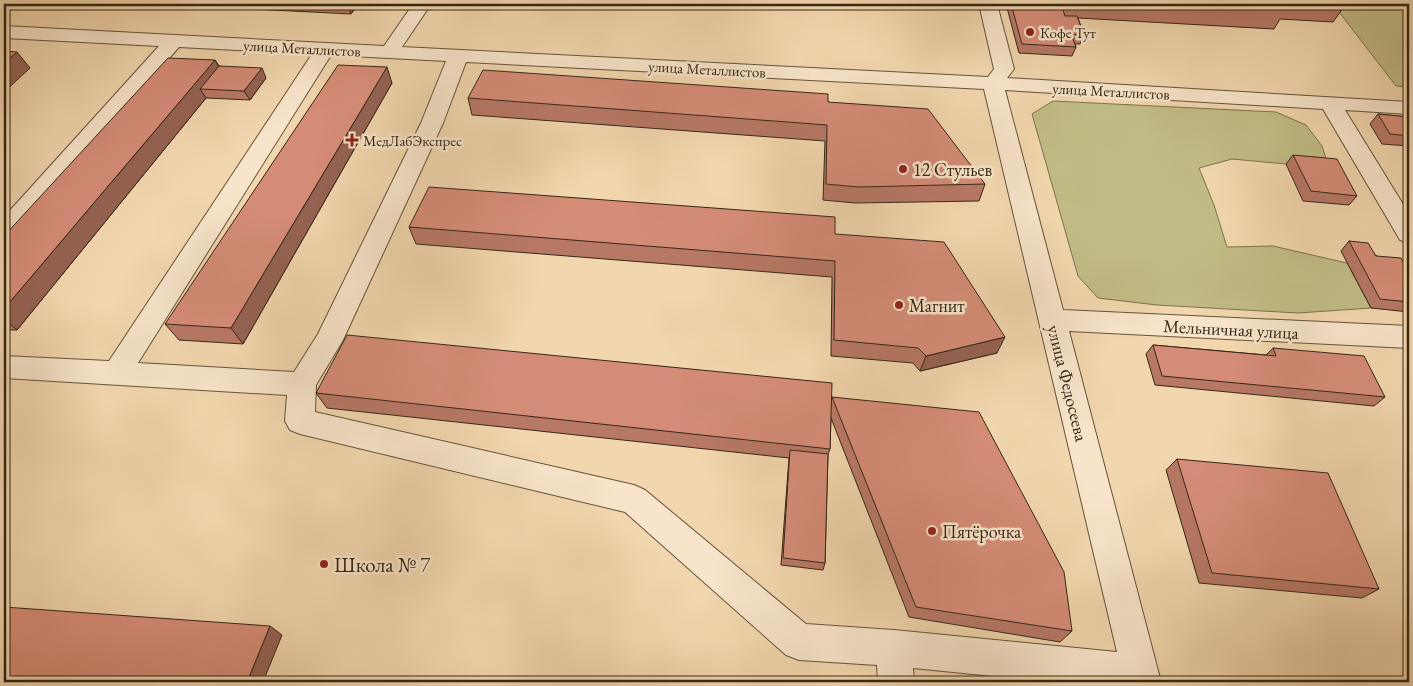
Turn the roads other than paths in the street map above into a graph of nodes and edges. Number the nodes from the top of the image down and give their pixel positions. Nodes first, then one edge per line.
1 (422, 4) edge
2 (988, 4) edge
3 (4, 32) edge
4 (174, 41) junction
5 (325, 49) junction
6 (389, 52) junction
7 (458, 56) junction
8 (993, 84) junction
9 (1330, 103) junction
10 (1409, 108) edge
11 (4, 232) edge
12 (1409, 234) edge
13 (1052, 320) junction
14 (1409, 338) edge
15 (4, 367) edge
16 (117, 373) junction
17 (302, 384) junction
18 (895, 665) edge
19 (1142, 678) edge

1 - 6 street
2 - 8 street
3 - 4 street, улица Металлистов
4 - 5 street, улица Металлистов
4 - 11 street
5 - 6 street, улица Металлистов
5 - 16 street
6 - 7 street, улица Металлистов
7 - 8 street, улица Металлистов
7 - 17 street
8 - 9 street, улица Металлистов
8 - 13 street, улица Федосеева
9 - 10 street, улица Металлистов
9 - 12 street
13 - 14 street, Мельничная улица
13 - 19 street, улица Федосеева
15 - 16 street
16 - 17 street
17 - 18 street
18 - 19 street

